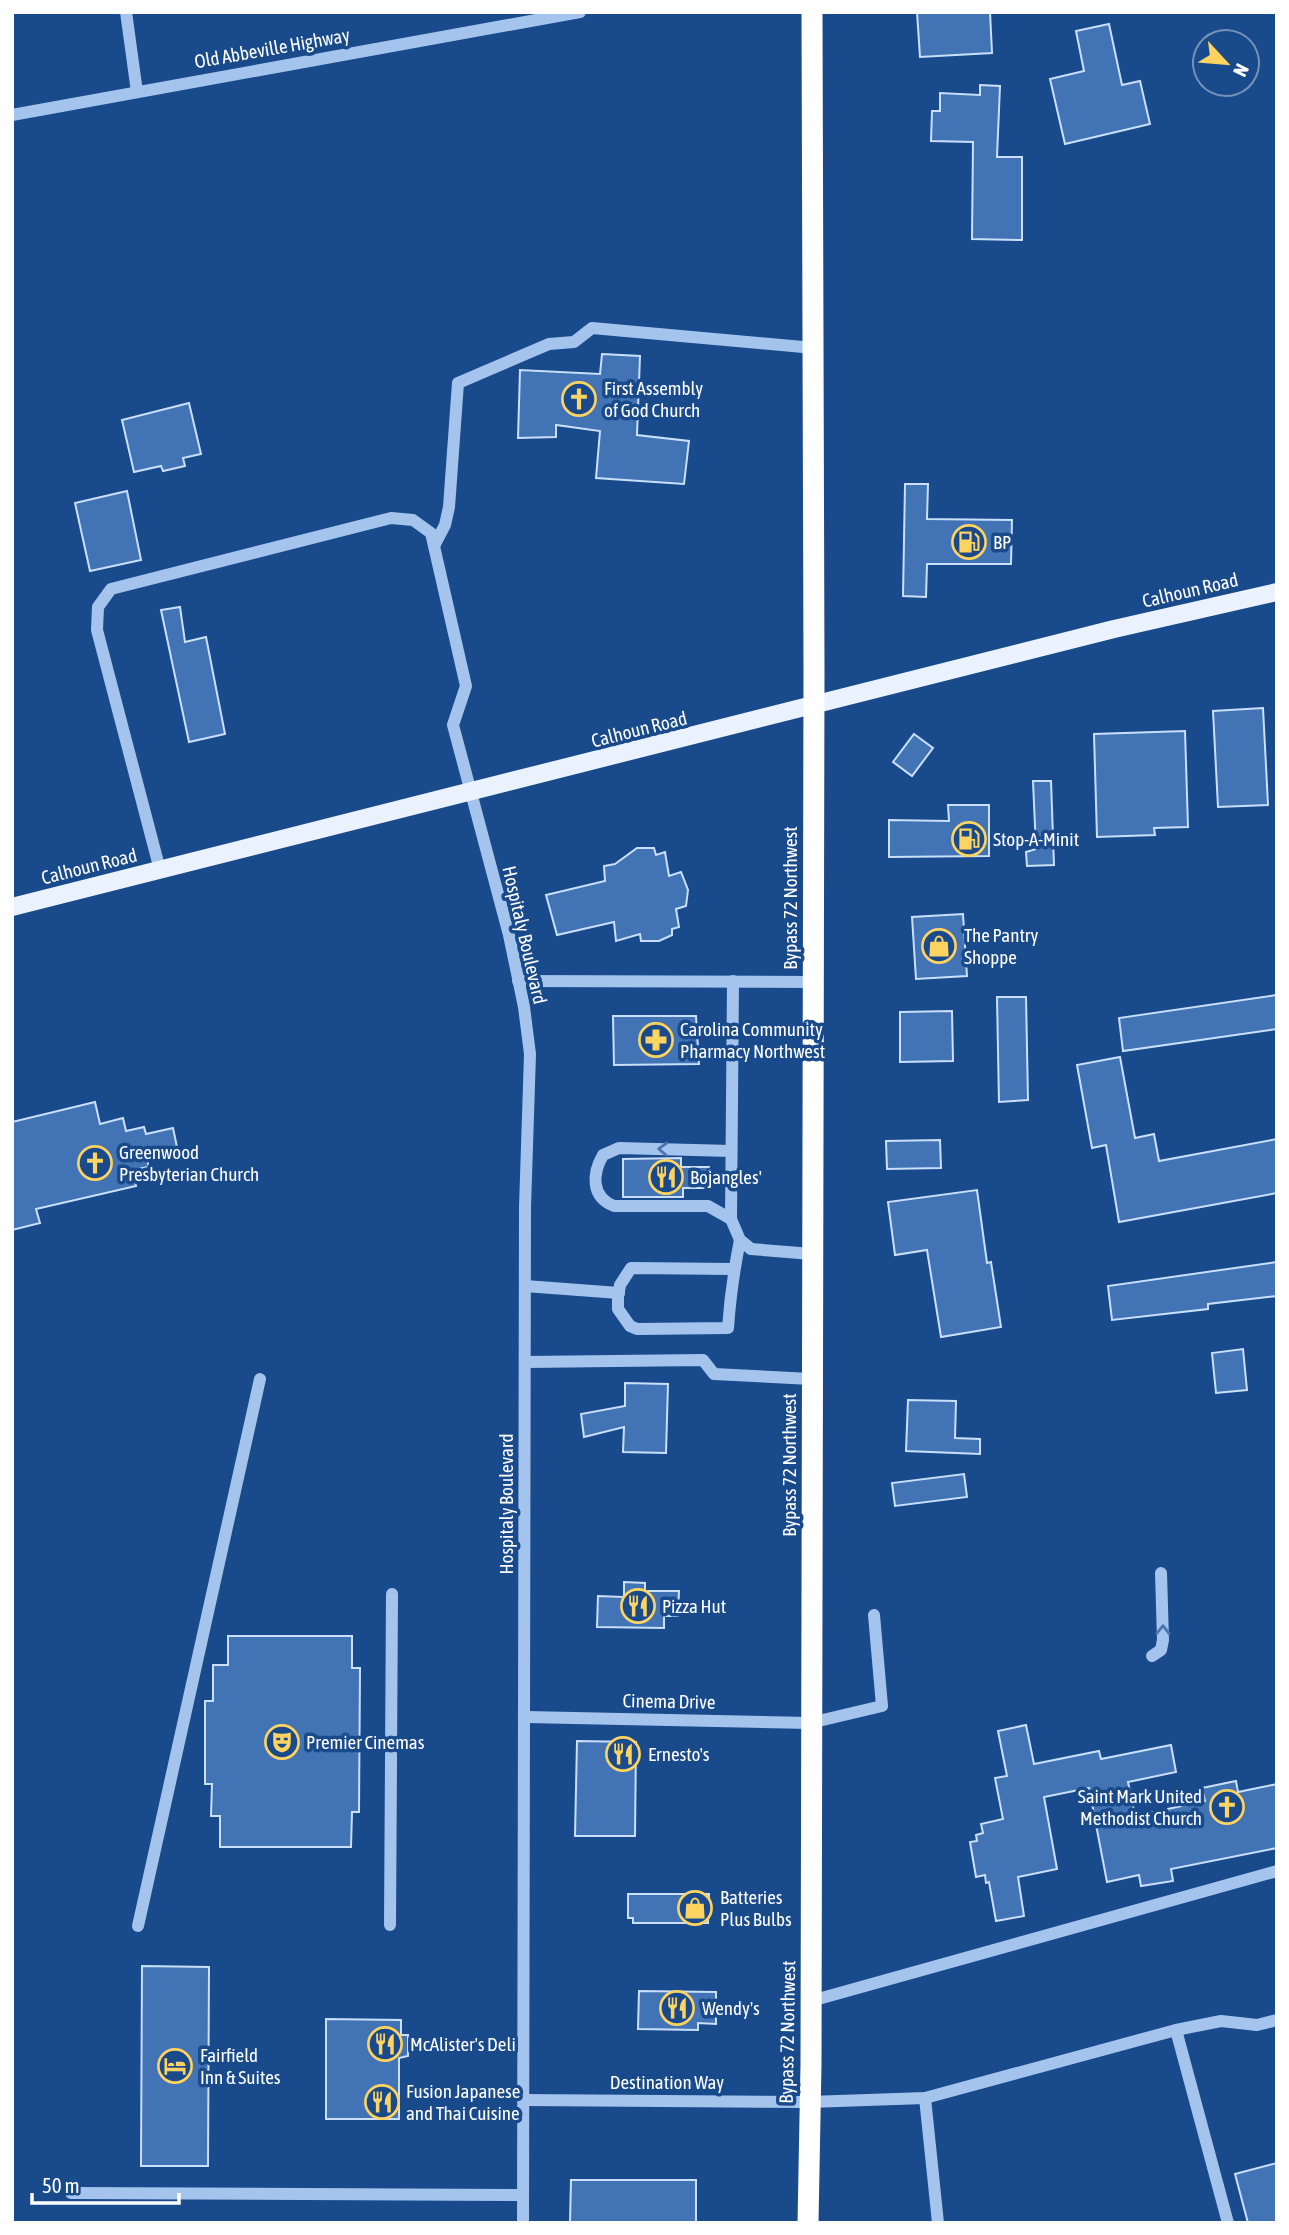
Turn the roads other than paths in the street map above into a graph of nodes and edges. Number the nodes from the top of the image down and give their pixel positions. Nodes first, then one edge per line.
1 (126, 12) edge
2 (580, 12) edge
3 (812, 12) edge
4 (137, 92) junction
5 (12, 115) edge
6 (814, 348) junction
7 (434, 546) junction
8 (1277, 592) edge
9 (814, 707) junction
10 (470, 793) junction
11 (160, 870) junction
12 (12, 907) edge
13 (518, 981) junction
14 (733, 981) junction
15 (813, 982) junction
16 (731, 1151) junction
17 (731, 1219) junction
18 (740, 1240) junction
19 (812, 1254) junction
20 (734, 1269) junction
21 (525, 1286) junction
22 (619, 1293) junction
23 (525, 1362) junction
24 (260, 1379) dead end
25 (811, 1379) junction
26 (1161, 1573) dead end
27 (392, 1594) dead end
28 (874, 1615) dead end
29 (1152, 1656) dead end
30 (526, 1717) junction
31 (810, 1723) junction
32 (1277, 1871) edge
33 (390, 1925) dead end
34 (138, 1926) dead end
35 (811, 2001) junction
36 (1277, 2020) edge
37 (1176, 2030) junction
38 (925, 2098) junction
39 (524, 2100) junction
40 (810, 2102) junction
41 (71, 2193) dead end
42 (523, 2195) junction
43 (523, 2223) edge
44 (808, 2223) edge
45 (938, 2223) edge
46 (1228, 2223) edge

1 - 4 street
2 - 4 street, Old Abbeville Highway
3 - 6 highway, Bypass 72 Northwest
4 - 5 street, Old Abbeville Highway
6 - 7 street
6 - 9 highway, Bypass 72 Northwest
7 - 10 street, Hospitaly Boulevard
7 - 11 street
8 - 9 main road, Calhoun Road
9 - 10 main road, Calhoun Road
9 - 15 highway, Bypass 72 Northwest
10 - 11 main road, Calhoun Road
10 - 13 street, Hospitaly Boulevard
11 - 12 main road, Calhoun Road
13 - 14 street
13 - 21 street, Hospitaly Boulevard
14 - 15 street
14 - 16 street
15 - 19 highway, Bypass 72 Northwest
16 - 17 street
16 -> 17 street
17 - 18 street
18 - 19 street
18 - 20 street
19 - 25 highway, Bypass 72 Northwest
20 - 22 street
20 - 22 street
21 - 22 street
21 - 23 street, Hospitaly Boulevard
23 - 25 street
23 - 30 street, Hospitaly Boulevard
24 - 34 street
25 - 31 highway, Bypass 72 Northwest
29 -> 26 street
27 - 33 street
28 - 31 street, Cinema Drive
30 - 31 street, Cinema Drive
30 - 39 street, Hospitaly Boulevard
31 - 35 highway, Bypass 72 Northwest
32 - 35 street
35 - 40 highway, Bypass 72 Northwest
36 - 37 street, Destination Way
37 - 38 street, Destination Way
37 - 46 street
38 - 40 street, Destination Way
38 - 45 street
39 - 40 street, Destination Way
39 - 42 street, Hospitaly Boulevard
40 - 44 highway, Bypass 72 Northwest
41 - 42 street
42 - 43 street, Hospitaly Boulevard

